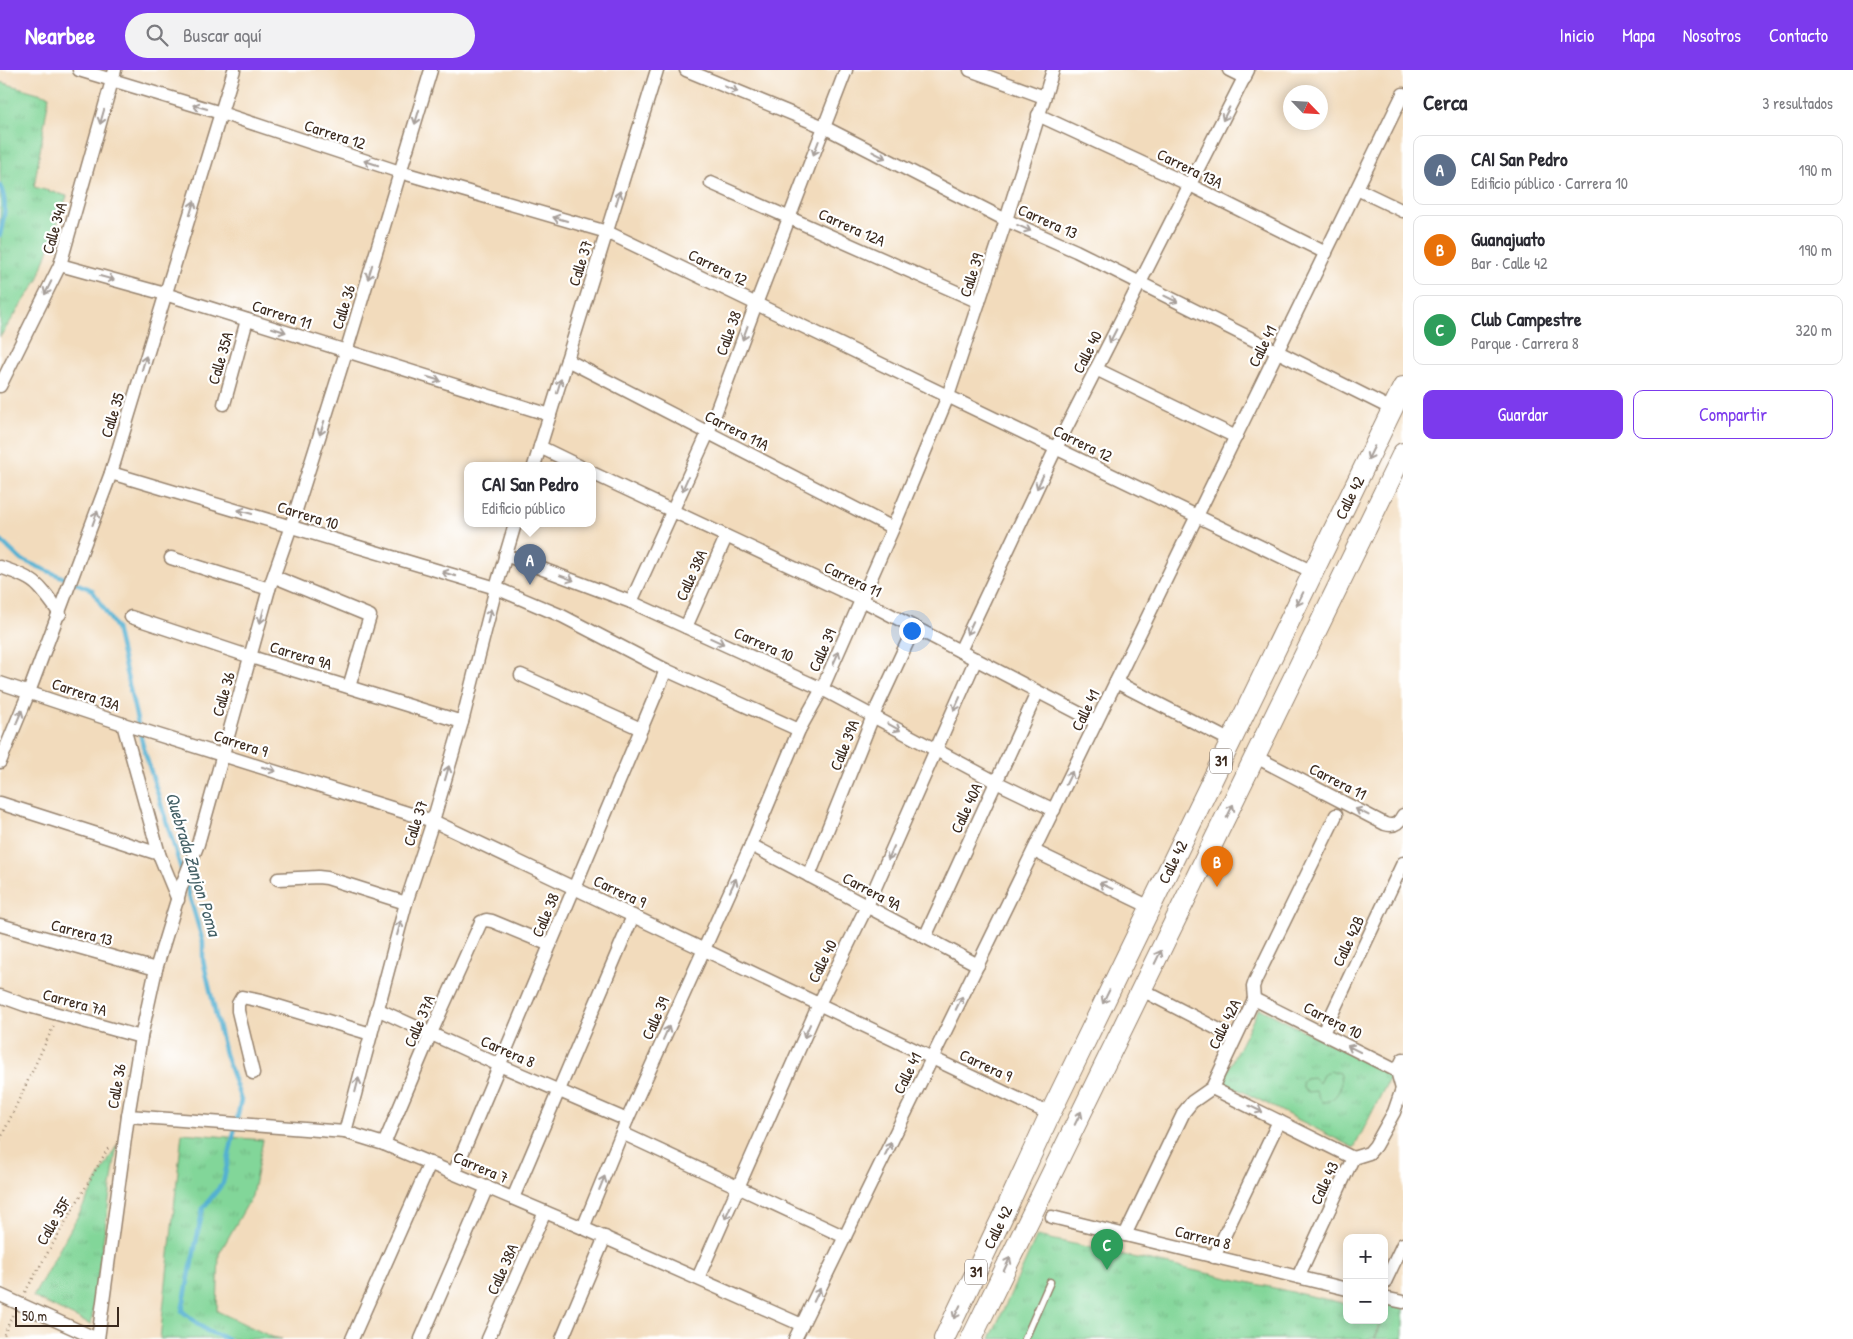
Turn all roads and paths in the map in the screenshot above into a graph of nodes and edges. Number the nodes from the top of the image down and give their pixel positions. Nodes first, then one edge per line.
1 (79, 70) edge
2 (234, 70) edge
3 (431, 70) edge
4 (657, 70) edge
5 (686, 70) edge
6 (846, 70) edge
7 (1053, 70) edge
8 (1229, 70) edge
9 (978, 71) edge
10 (1246, 74) edge
11 (114, 75) edge
12 (1403, 94) edge
13 (1044, 97) junction
14 (221, 113) junction
15 (1038, 114) junction
16 (824, 127) junction
17 (400, 172) junction
18 (711, 183) dead end
19 (1190, 185) junction
20 (1357, 189) junction
21 (1403, 211) edge
22 (789, 217) junction
23 (1006, 220) junction
24 (607, 232) junction
25 (1326, 253) junction
26 (60, 265) junction
27 (1140, 283) junction
28 (165, 294) junction
29 (979, 302) junction
30 (756, 304) junction
31 (247, 320) junction
32 (346, 352) junction
33 (1277, 352) junction
34 (567, 360) junction
35 (1096, 369) junction
36 (0, 386) edge
37 (1403, 387) edge
38 (948, 396) junction
39 (224, 404) dead end
40 (1392, 409) junction
41 (550, 415) junction
42 (708, 433) junction
43 (1236, 437) junction
44 (540, 448) junction
45 (1056, 448) junction
46 (1403, 453) edge
47 (535, 462) edge
48 (570, 462) edge
49 (111, 473) junction
50 (596, 475) edge
51 (673, 512) junction
52 (1197, 516) junction
53 (291, 526) junction
54 (514, 527) edge
55 (893, 528) junction
56 (726, 537) junction
57 (505, 555) junction
58 (171, 558) dead end
59 (0, 567) edge
60 (1313, 572) junction
61 (272, 583) junction
62 (496, 588) junction
63 (862, 600) junction
64 (631, 602) junction
65 (60, 614) junction
66 (131, 617) dead end
67 (686, 627) junction
68 (914, 628) junction
69 (960, 651) junction
70 (251, 657) junction
71 (976, 660) junction
72 (666, 670) junction
73 (521, 675) dead end
74 (1116, 682) junction
75 (0, 683) edge
76 (349, 687) junction
77 (822, 689) junction
78 (29, 692) junction
79 (1037, 693) junction
80 (873, 716) junction
81 (462, 722) junction
82 (1096, 722) junction
83 (128, 726) junction
84 (641, 729) junction
85 (799, 730) junction
86 (161, 735) joint
87 (1231, 741) junction
88 (936, 751) junction
89 (223, 754) junction
90 (1256, 757) junction
91 (0, 762) edge
92 (996, 782) junction
93 (0, 803) edge
94 (1054, 810) junction
95 (1336, 815) dead end
96 (1403, 815) edge
97 (433, 821) junction
98 (1398, 827) edge
99 (752, 845) junction
100 (1034, 851) junction
101 (159, 854) junction
102 (1403, 863) edge
103 (809, 876) junction
104 (278, 879) dead end
105 (574, 888) junction
106 (179, 893) junction
107 (406, 903) junction
108 (867, 906) junction
109 (1150, 907) junction
110 (633, 916) junction
111 (0, 925) edge
112 (925, 937) junction
113 (550, 944) junction
114 (704, 949) junction
115 (978, 965) junction
116 (156, 969) junction
117 (1142, 990) junction
118 (0, 996) edge
119 (1254, 999) junction
120 (819, 1004) junction
121 (377, 1009) junction
122 (59, 1015) junction
123 (1323, 1033) junction
124 (371, 1034) junction
125 (431, 1034) junction
126 (141, 1037) junction
127 (1235, 1038) junction
128 (932, 1058) junction
129 (500, 1065) junction
130 (1400, 1065) edge
131 (253, 1073) dead end
132 (1212, 1088) junction
133 (559, 1090) junction
134 (1050, 1114) junction
135 (1398, 1114) edge
136 (128, 1116) junction
137 (628, 1120) junction
138 (1280, 1121) junction
139 (345, 1132) junction
140 (622, 1133) junction
141 (0, 1140) edge
142 (113, 1142) dead end
143 (384, 1144) junction
144 (1353, 1158) junction
145 (430, 1163) junction
146 (454, 1173) junction
147 (487, 1187) junction
148 (738, 1188) junction
149 (513, 1198) junction
150 (545, 1212) junction
151 (1052, 1217) dead end
152 (583, 1228) junction
153 (1126, 1236) junction
154 (605, 1237) junction
155 (845, 1237) junction
156 (1403, 1244) edge
157 (1214, 1257) junction
158 (1298, 1277) junction
159 (698, 1278) junction
160 (1386, 1279) edge
161 (1050, 1282) dead end
162 (1343, 1288) edge
163 (0, 1295) edge
164 (1388, 1299) edge
165 (1403, 1302) edge
166 (18, 1303) junction
167 (802, 1325) junction
168 (2, 1339) edge
169 (98, 1339) edge
170 (352, 1339) edge
171 (421, 1339) edge
172 (488, 1339) edge
173 (562, 1339) edge
174 (795, 1339) edge
175 (944, 1339) edge
176 (971, 1339) edge
177 (1025, 1339) edge

1 - 11 street, Carrera 12
2 - 14 street, Calle 35
3 -> 17 street, Calle 36
24 -> 4 street, Calle 37
5 -> 16 street, Carrera 13
6 - 16 street, Calle 38
7 - 13 street, Calle 39
8 - 10 street
9 - 13 street
10 -> 19 street, Calle 40
14 -> 11 street, Carrera 12
11 -> 26 street, Calle 34A
12 - 20 street, Calle 41
13 - 15 street, Calle 39
17 -> 14 street, Carrera 12
28 -> 14 street, Calle 35
15 - 19 street, Carrera 13A
15 - 23 street, Calle 39
16 -> 22 street, Calle 38
16 -> 23 street, Carrera 13
24 -> 17 street, Carrera 12
17 -> 32 street, Calle 36
18 - 22 street, Carrera 12A
19 - 25 street, Carrera 13A
19 - 27 street, Calle 40
20 - 21 street
20 - 25 street, Calle 41
22 - 29 street, Carrera 12A
22 - 30 street, Calle 38
23 -> 27 street, Carrera 13
23 - 29 street, Calle 39
24 - 30 street, Carrera 12
24 - 34 street, Calle 37
25 - 33 street, Calle 41
26 -> 28 street, Carrera 11
26 -> 36 street, Calle 34A
27 -> 33 street, Carrera 13
27 -> 35 street, Calle 40
28 - 31 street, Carrera 11
49 -> 28 street, Calle 35
29 - 38 street, Calle 39
30 - 38 street, Carrera 12
30 -> 42 street, Calle 38
31 -> 32 street, Carrera 11
31 - 39 street, Calle 35A
32 -> 41 street, Carrera 11
32 -> 53 street, Calle 36
33 - 40 street, Carrera 13
33 - 43 street, Calle 41
41 -> 34 street, Calle 37
34 - 42 street, Carrera 11A
35 - 43 street
35 - 45 street, Calle 40
37 - 40 main road, Calle 42 / 31
38 - 45 street, Carrera 12
38 - 55 street, Calle 39
40 -> 60 main road, Calle 42 / 31
41 - 44 street, Calle 37
42 -> 51 street, Calle 38
42 - 55 street, Carrera 11A
43 - 52 street, Calle 41
44 - 47 street, Calle 37
44 - 48 street
45 - 52 street, Carrera 12
45 -> 69 street, Calle 40
46 - 90 main road, Calle 42 / 31
53 -> 49 street, Carrera 10
65 -> 49 street, Calle 35
50 - 51 street, Carrera 11
51 - 56 street, Carrera 11
51 - 64 street, Calle 38
52 - 60 street, Carrera 12
52 - 74 street, Calle 41
53 - 61 street, Calle 36
62 -> 53 street, Carrera 10
54 - 57 street, Calle 37
55 - 63 street, Calle 39
56 - 63 street, Carrera 11
56 - 67 street, Calle 38A
57 - 62 street, Calle 37
57 -> 64 street, Carrera 10
58 - 61 street
59 - 65 street
60 -> 87 main road, Calle 42 / 31
61 -> 70 street, Calle 36
61 - 76 street
62 - 72 street, Carrera 10
81 -> 62 street, Calle 37
63 - 68 street, Carrera 11
77 -> 63 street, Calle 39
64 - 67 street, Carrera 10
65 - 78 street, Calle 35
66 - 70 street, Carrera 9A
67 -> 77 street, Carrera 10
68 - 69 street, Carrera 11
68 - 80 street, Calle 39A
69 - 71 street, Carrera 11
70 - 76 street, Carrera 9A
70 - 89 street, Calle 36
71 - 79 street, Carrera 11
71 -> 88 street, Calle 40
72 - 84 street, Calle 38
72 - 85 street, Carrera 10
73 - 84 street
74 - 82 street, Calle 41
74 - 87 street
75 - 78 street, Carrera 13A
76 - 81 street, Carrera 9A
77 - 80 street, Carrera 10
77 - 85 street, Calle 39
78 - 83 street, Carrera 13A
91 -> 78 street, Calle 35
79 - 82 street, Carrera 11
79 - 92 street, Calle 40A
80 -> 88 street, Carrera 10
80 - 103 street, Calle 39A
97 -> 81 street, Calle 37
94 -> 82 street, Calle 41
83 - 86 street, Carrera 13A
83 - 101 street
84 - 105 street, Calle 38
85 - 99 street, Calle 39
86 - 89 street, Carrera 9
87 - 109 main road, Calle 42 / 31
88 - 92 street, Carrera 10
88 -> 108 street, Calle 40
89 -> 97 street, Carrera 9
89 - 106 street, Calle 36
98 -> 90 street, Carrera 11
117 -> 90 main road, Calle 42 / 31
92 - 94 street, Carrera 10
92 - 112 street, Calle 40A
93 - 101 street
94 - 100 street, Calle 41
95 - 119 street, Calle 42A
96 - 98 street, Carrera 11
97 - 105 street, Carrera 9
97 - 107 street, Calle 37
99 - 103 street, Carrera 9A
114 -> 99 street, Calle 39
109 -> 100 street
100 - 115 street, Calle 41
101 - 106 street
102 - 123 street, Calle 42B
103 - 108 street, Carrera 9A
104 - 107 street
105 - 110 street, Carrera 9
105 - 113 street, Calle 38
106 - 116 street, Calle 36
121 -> 107 street, Calle 37
108 - 112 street, Carrera 9A
108 - 120 street, Calle 40
109 -> 134 main road, Calle 42 / 31
110 - 114 street, Carrera 9
110 - 133 street
111 - 116 street, Carrera 13
112 - 115 street, Carrera 9A
113 - 125 street, Calle 37A
113 - 129 street, Calle 38
114 - 120 street, Carrera 9
137 -> 114 street, Calle 39
128 -> 115 street, Calle 41
116 - 126 street, Calle 36
117 - 127 street
176 -> 117 main road, Calle 42 / 31
118 - 122 street, Carrera 7A
119 - 123 street, Carrera 10
119 - 127 street, Calle 42A
120 - 128 street, Carrera 9
120 -> 148 street, Calle 40
121 - 124 street, Calle 37
121 - 125 street, Carrera 8
122 - 126 street, Carrera 7A
122 - 141 path
130 -> 123 street, Carrera 10
124 - 131 street
139 -> 124 street, Calle 37
125 - 129 street, Carrera 8
125 - 143 street, Calle 37A
126 - 136 street, Calle 36
127 - 132 street, Calle 42A
128 - 134 street, Carrera 9
155 -> 128 street, Calle 41
129 - 133 street, Carrera 8
129 - 146 street, Calle 38
130 - 135 street, Calle 43
132 -> 138 street
132 - 153 street, Calle 42A
133 - 137 street, Carrera 8
133 - 149 street
134 -> 175 main road, Calle 42 / 31
135 - 144 street, Calle 43
136 - 139 street, Carrera 7
136 - 169 street, Calle 36
137 - 140 street, Calle 39
138 - 144 street
138 - 157 street
139 - 143 street, Carrera 7
140 - 148 street
152 -> 140 street, Calle 39
142 - 166 path, Calle 35F
143 - 145 street, Carrera 7
144 - 158 street, Calle 43
145 - 146 street, Carrera 7
145 - 170 street
146 - 147 street, Carrera 7
147 - 149 street, Carrera 7
147 - 171 street
148 - 155 street
148 -> 159 street, Calle 40
149 - 150 street, Carrera 7
150 - 152 street, Carrera 7
150 - 172 street, Calle 38A
151 - 153 street, Carrera 8
152 - 154 street, Carrera 7
153 - 157 street, Carrera 8
154 - 159 street, Carrera 7
154 - 173 street
167 -> 155 street, Calle 41
156 - 160 street
157 - 158 street, Carrera 8
158 - 162 street, Carrera 8
159 - 167 street, Carrera 7
161 - 177 lane
163 - 166 street
164 - 165 street
166 - 168 path, Calle 35F
166 - 169 street
167 - 174 street, Calle 41

